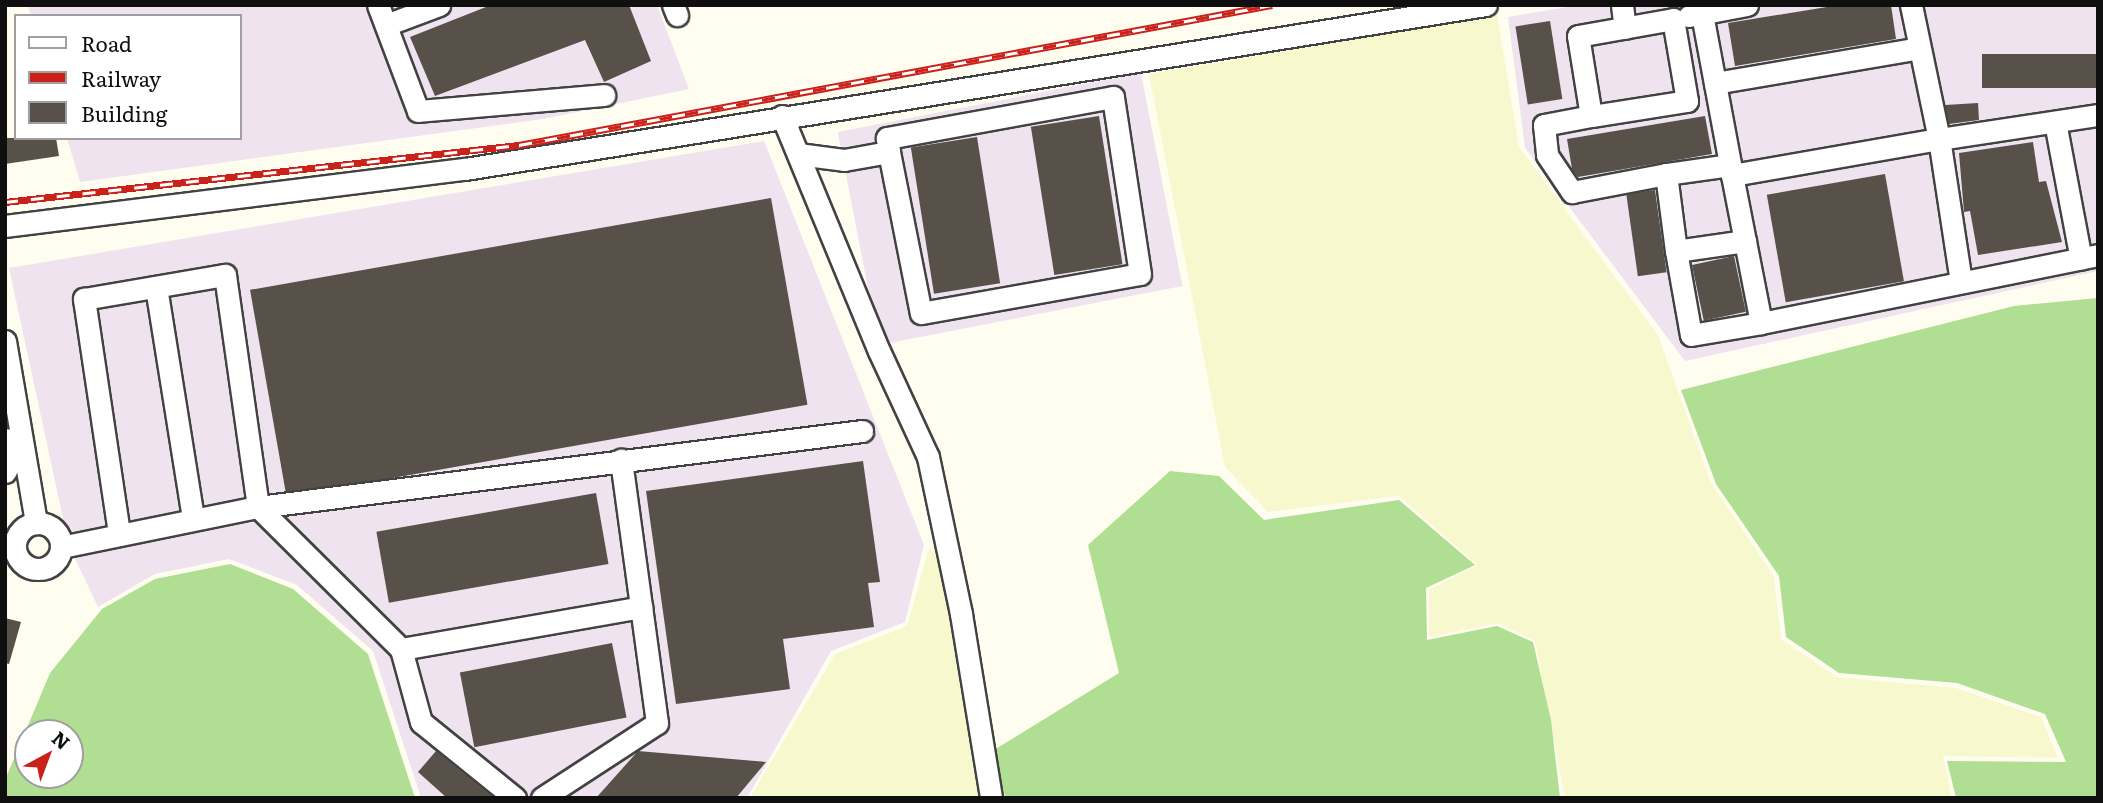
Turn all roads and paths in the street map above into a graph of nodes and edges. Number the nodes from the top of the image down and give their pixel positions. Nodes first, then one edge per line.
1 (378, 5) edge
2 (439, 5) edge
3 (1486, 5) edge
4 (1622, 5) edge
5 (1747, 5) edge
6 (1911, 5) edge
7 (1702, 13) junction
8 (1673, 19) junction
9 (386, 26) junction
10 (1625, 28) junction
11 (1919, 48) junction
12 (1715, 83) junction
13 (604, 95) dead end
14 (2098, 115) edge
15 (782, 116) junction
16 (1591, 116) junction
17 (2055, 122) junction
18 (1939, 139) junction
19 (889, 152) junction
20 (797, 154) junction
21 (1731, 170) junction
22 (1667, 174) junction
23 (5, 226) edge
24 (1745, 241) junction
25 (1676, 251) junction
26 (2089, 257) edge
27 (1961, 282) junction
28 (156, 287) junction
29 (1761, 323) junction
30 (5, 341) edge
31 (862, 431) dead end
32 (13, 441) edge
33 (621, 459) junction
34 (5, 472) edge
35 (258, 507) junction
36 (193, 517) junction
37 (36, 523) junction
38 (120, 533) junction
39 (61, 547) junction
40 (12, 562) edge
41 (641, 607) junction
42 (401, 649) junction
43 (515, 798) edge
44 (542, 798) edge
45 (991, 798) edge

1 - 9 street
2 - 9 street
3 - 15 street
4 - 10 street
5 - 7 street
6 - 11 street
7 - 8 street
7 - 12 street
8 - 10 street
8 - 16 street
9 - 13 street
10 - 16 street
11 - 12 street
11 - 18 street
12 - 21 street
14 - 17 street
15 - 20 street
15 - 23 street
16 - 22 street
17 - 18 street
17 - 26 street
18 - 21 street
18 - 27 street
19 - 19 street
19 - 20 street
20 - 45 street
21 - 22 street
21 - 24 street
22 - 25 street
24 - 25 street
24 - 29 street
25 - 29 street
26 - 27 street
27 - 29 street
28 - 35 street
28 - 36 street
28 - 38 street
30 - 32 street
31 - 33 street
32 - 34 street
32 - 37 street
33 - 35 street
33 - 41 street
35 - 36 street
35 - 42 street
36 - 38 street
37 - 39 street
37 - 40 street
38 - 39 street
39 - 40 street
41 - 42 street
41 - 44 street
42 - 43 street

